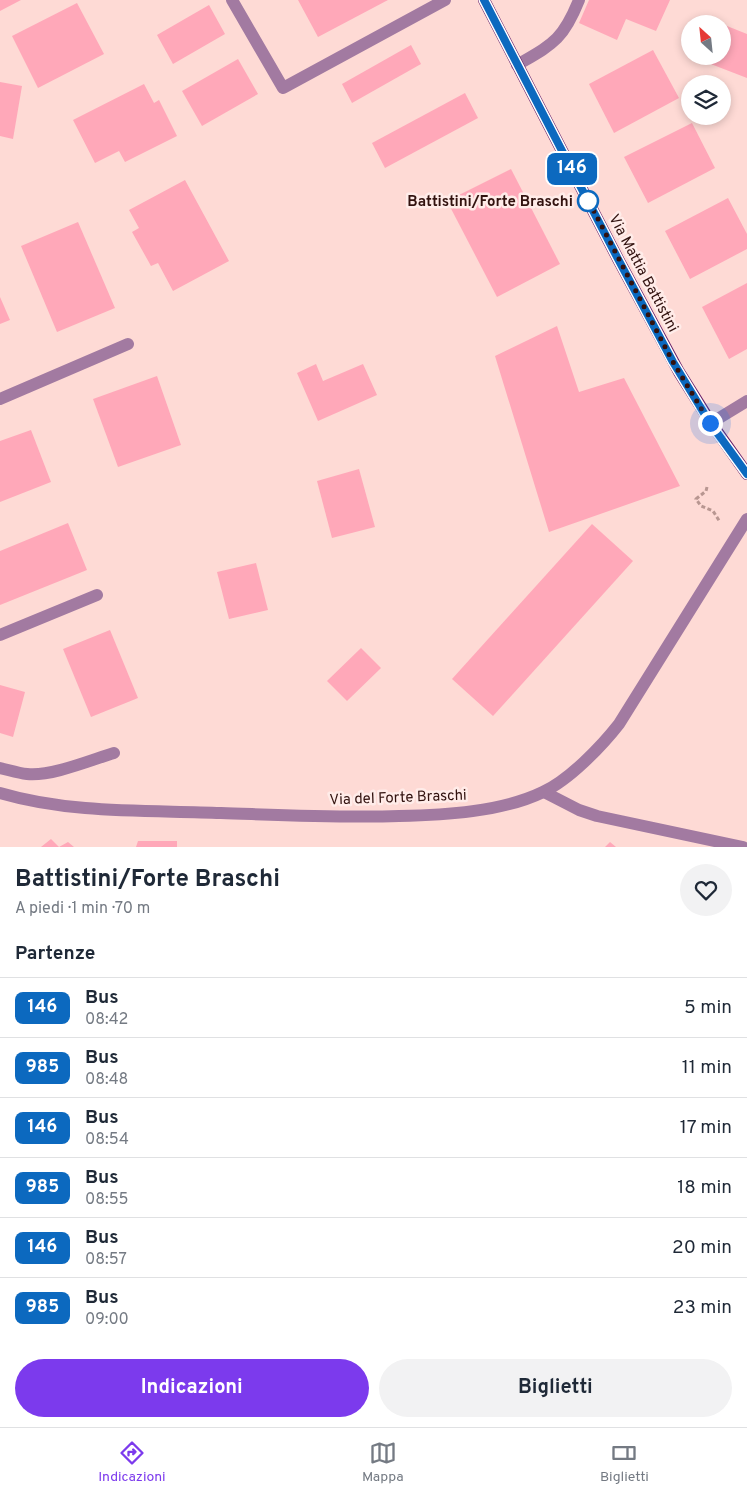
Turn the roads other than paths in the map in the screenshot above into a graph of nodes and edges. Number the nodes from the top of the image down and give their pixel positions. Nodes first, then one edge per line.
1 (232, 0) edge
2 (445, 0) edge
3 (484, 0) edge
4 (579, 0) edge
5 (517, 65) junction
6 (128, 344) dead end
7 (0, 399) edge
8 (747, 400) edge
9 (710, 423) junction
10 (747, 474) edge
11 (747, 519) edge
12 (97, 594) dead end
13 (0, 635) edge
14 (114, 753) dead end
15 (0, 768) edge
16 (544, 792) junction
17 (0, 793) edge
18 (743, 847) edge

1 - 2 street
3 - 5 main road, Via Mattia Battistini
4 - 5 street
5 - 9 main road, Via Mattia Battistini
6 - 7 street
8 - 9 street
9 - 10 main road, Via Mattia Battistini
11 - 16 street, Via del Forte Braschi
12 - 13 street
14 - 15 street
16 - 17 street, Via del Forte Braschi
16 - 18 street

